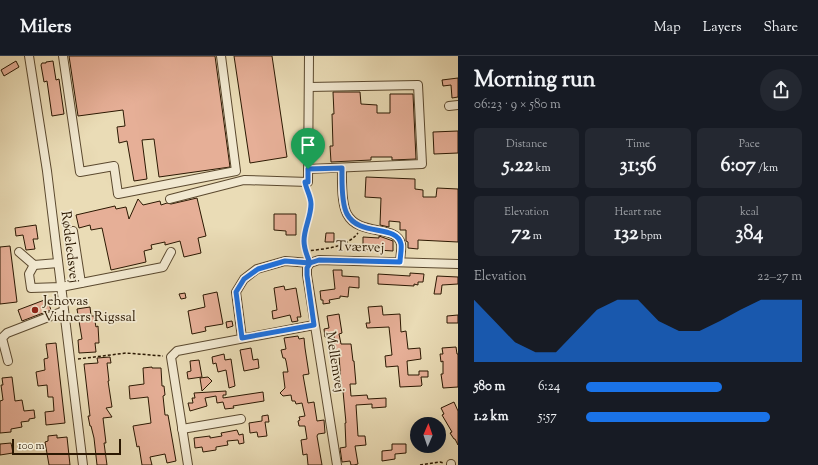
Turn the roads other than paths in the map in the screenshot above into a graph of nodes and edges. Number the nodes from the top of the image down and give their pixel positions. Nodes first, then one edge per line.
1 (29, 56) edge
2 (63, 56) edge
3 (221, 56) edge
4 (309, 56) edge
5 (309, 87) junction
6 (458, 105) edge
7 (449, 106) dead end
8 (342, 168) junction
9 (308, 169) junction
10 (170, 199) dead end
11 (73, 232) dead end
12 (19, 252) dead end
13 (171, 252) dead end
14 (400, 262) junction
15 (58, 263) junction
16 (310, 263) junction
17 (458, 264) edge
18 (34, 265) junction
19 (81, 283) junction
20 (61, 287) junction
21 (64, 311) junction
22 (314, 325) junction
23 (242, 338) junction
24 (8, 361) dead end
25 (241, 419) dead end
26 (182, 428) junction
27 (83, 465) edge
28 (188, 465) edge
29 (337, 465) edge

1 - 15 street, Rødeledsvej
2 - 3 street
4 - 5 street
5 - 8 street
5 - 9 street
6 - 7 street
8 - 9 street
8 - 14 street
9 - 10 street
11 - 19 street
12 - 18 street
13 - 19 street
14 - 16 street, Tværvej
14 - 17 street, Tværvej
15 - 18 street
15 - 20 street, Rødeledsvej
16 - 22 street, Mellemvej
16 - 23 street, Tværvej
18 - 20 street
19 - 20 street
20 - 21 street, Rødeledsvej
21 - 24 street
21 - 27 street, Rødeledsvej
22 - 23 street
22 - 29 street, Mellemvej
23 - 26 street
25 - 26 street
26 - 28 street

